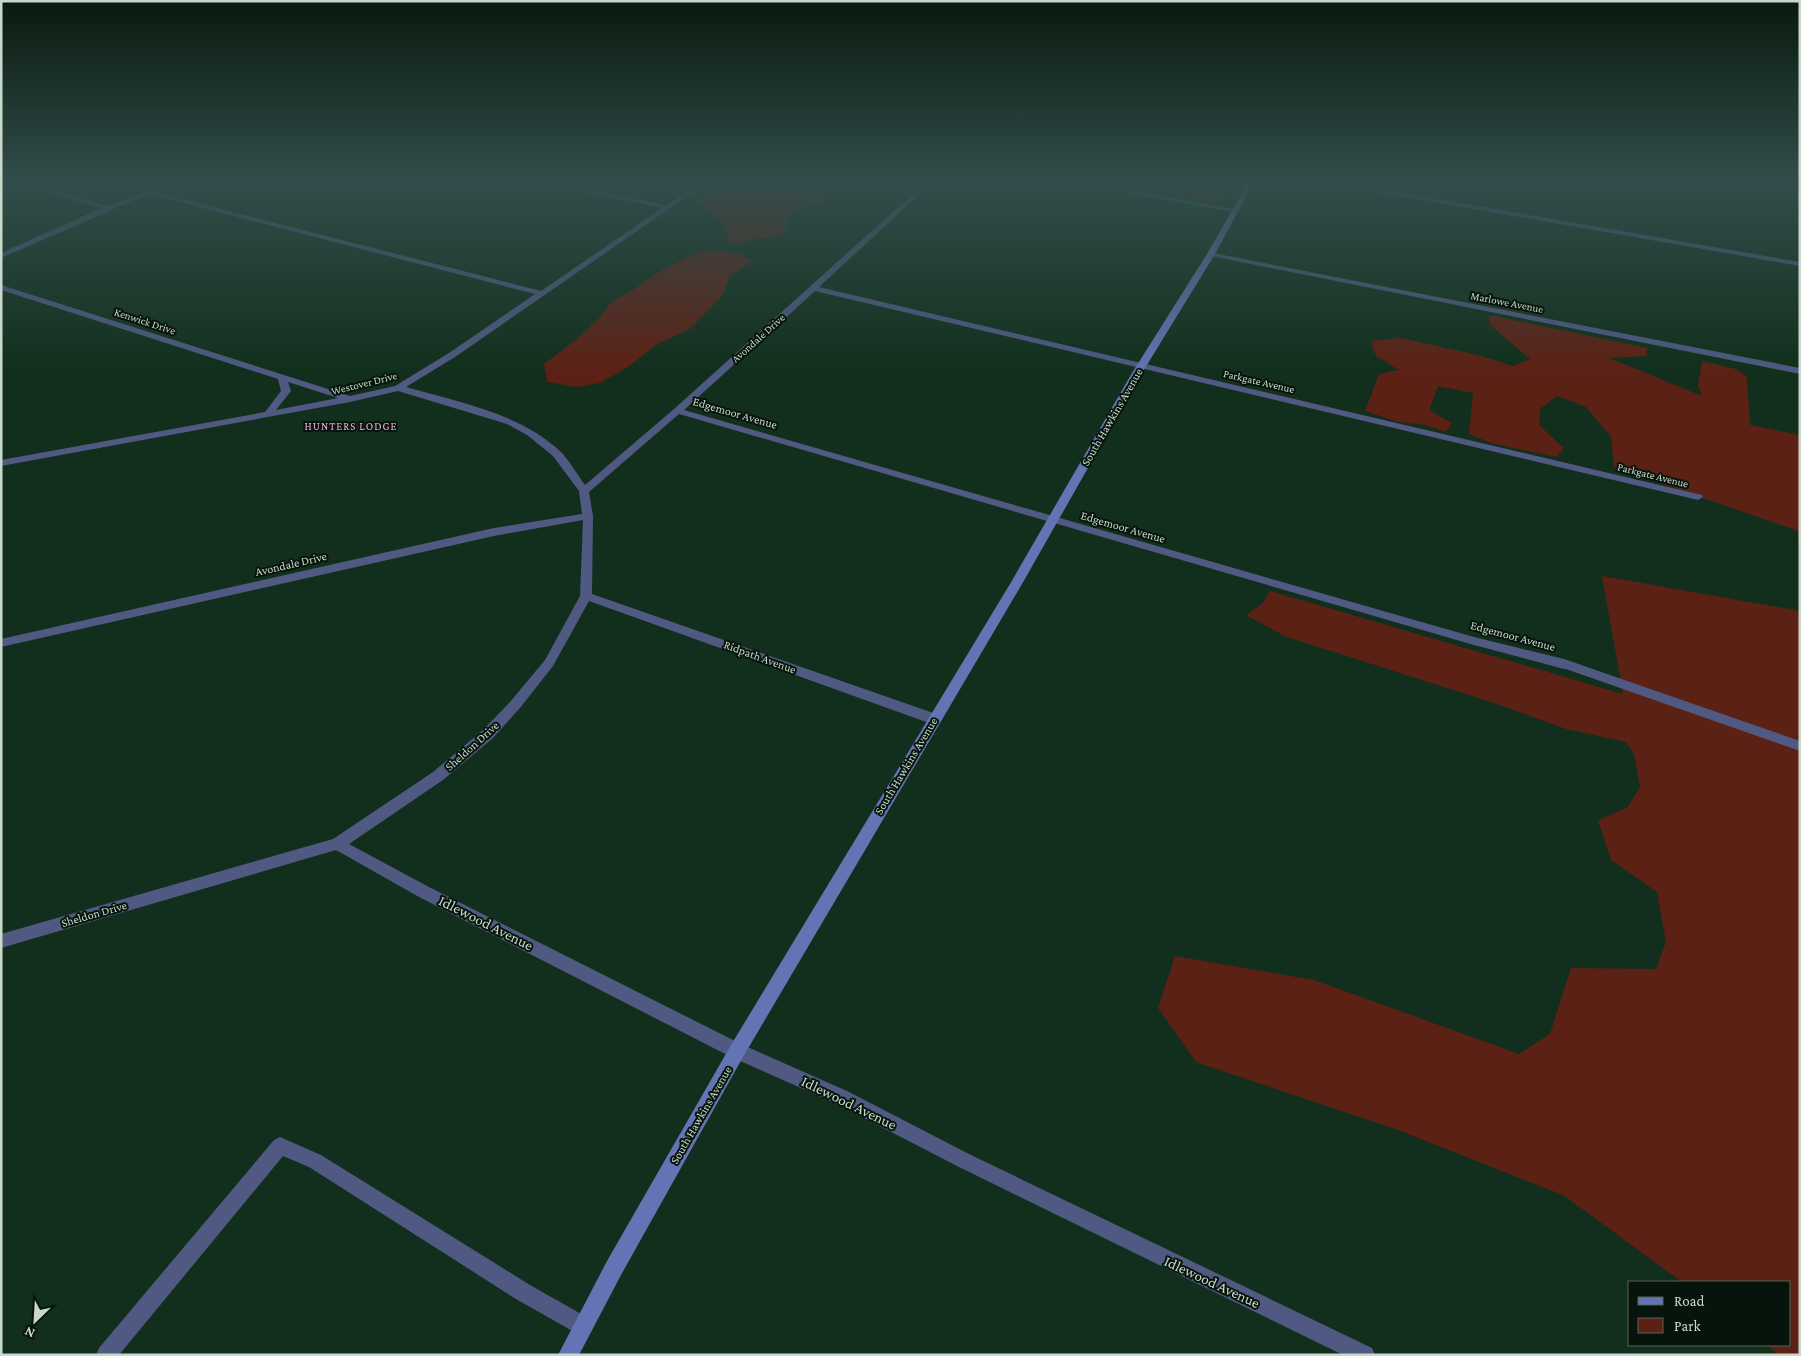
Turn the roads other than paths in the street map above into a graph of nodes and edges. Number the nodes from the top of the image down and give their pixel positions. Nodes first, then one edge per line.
1 (25, 245) edge
2 (353, 245) edge
3 (610, 245) edge
4 (861, 245) edge
5 (1216, 245) edge
6 (1697, 245) edge
7 (1211, 254) junction
8 (1, 256) edge
9 (1800, 264) edge
10 (1, 287) edge
11 (814, 288) junction
12 (540, 294) junction
13 (1142, 365) junction
14 (1800, 371) edge
15 (282, 376) junction
16 (398, 388) junction
17 (350, 399) junction
18 (677, 411) junction
19 (268, 414) junction
20 (1, 463) edge
21 (584, 491) junction
22 (1698, 497) dead end
23 (588, 516) junction
24 (1051, 520) junction
25 (586, 596) junction
26 (1, 643) edge
27 (934, 719) junction
28 (1800, 746) edge
29 (336, 844) junction
30 (1, 940) edge
31 (737, 1051) junction
32 (583, 1326) junction
33 (106, 1355) edge
34 (568, 1355) edge
35 (1365, 1355) edge

1 - 8 street
2 - 12 street
3 - 12 street, Westover Drive
4 - 11 street, Avondale Drive
5 - 7 main road, South Hawkins Avenue
6 - 9 street
7 - 13 main road, South Hawkins Avenue
7 - 14 street, Marlowe Avenue
10 - 15 street, Kenwick Drive
11 - 13 street, Parkgate Avenue
11 - 18 street, Avondale Drive
12 - 16 street, Westover Drive
13 - 22 street, Parkgate Avenue
13 - 24 main road, South Hawkins Avenue
15 - 17 street, Kenwick Drive
15 - 19 street
16 - 17 street, Westover Drive
16 - 21 street, Sheldon Drive
17 - 19 street, Westover Drive
18 - 21 street, Avondale Drive
18 - 24 street, Edgemoor Avenue
19 - 20 street, Westover Drive
21 - 23 street, Sheldon Drive
23 - 25 street, Sheldon Drive
23 - 26 street, Avondale Drive
24 - 27 main road, South Hawkins Avenue
24 - 28 street, Edgemoor Avenue
25 - 27 street, Ridpath Avenue
25 - 29 street, Sheldon Drive
27 - 31 main road, South Hawkins Avenue
29 - 30 street, Sheldon Drive
29 - 31 street, Idlewood Avenue
31 - 32 main road, South Hawkins Avenue
31 - 35 street, Idlewood Avenue
32 - 33 street
32 - 34 main road, South Hawkins Avenue

